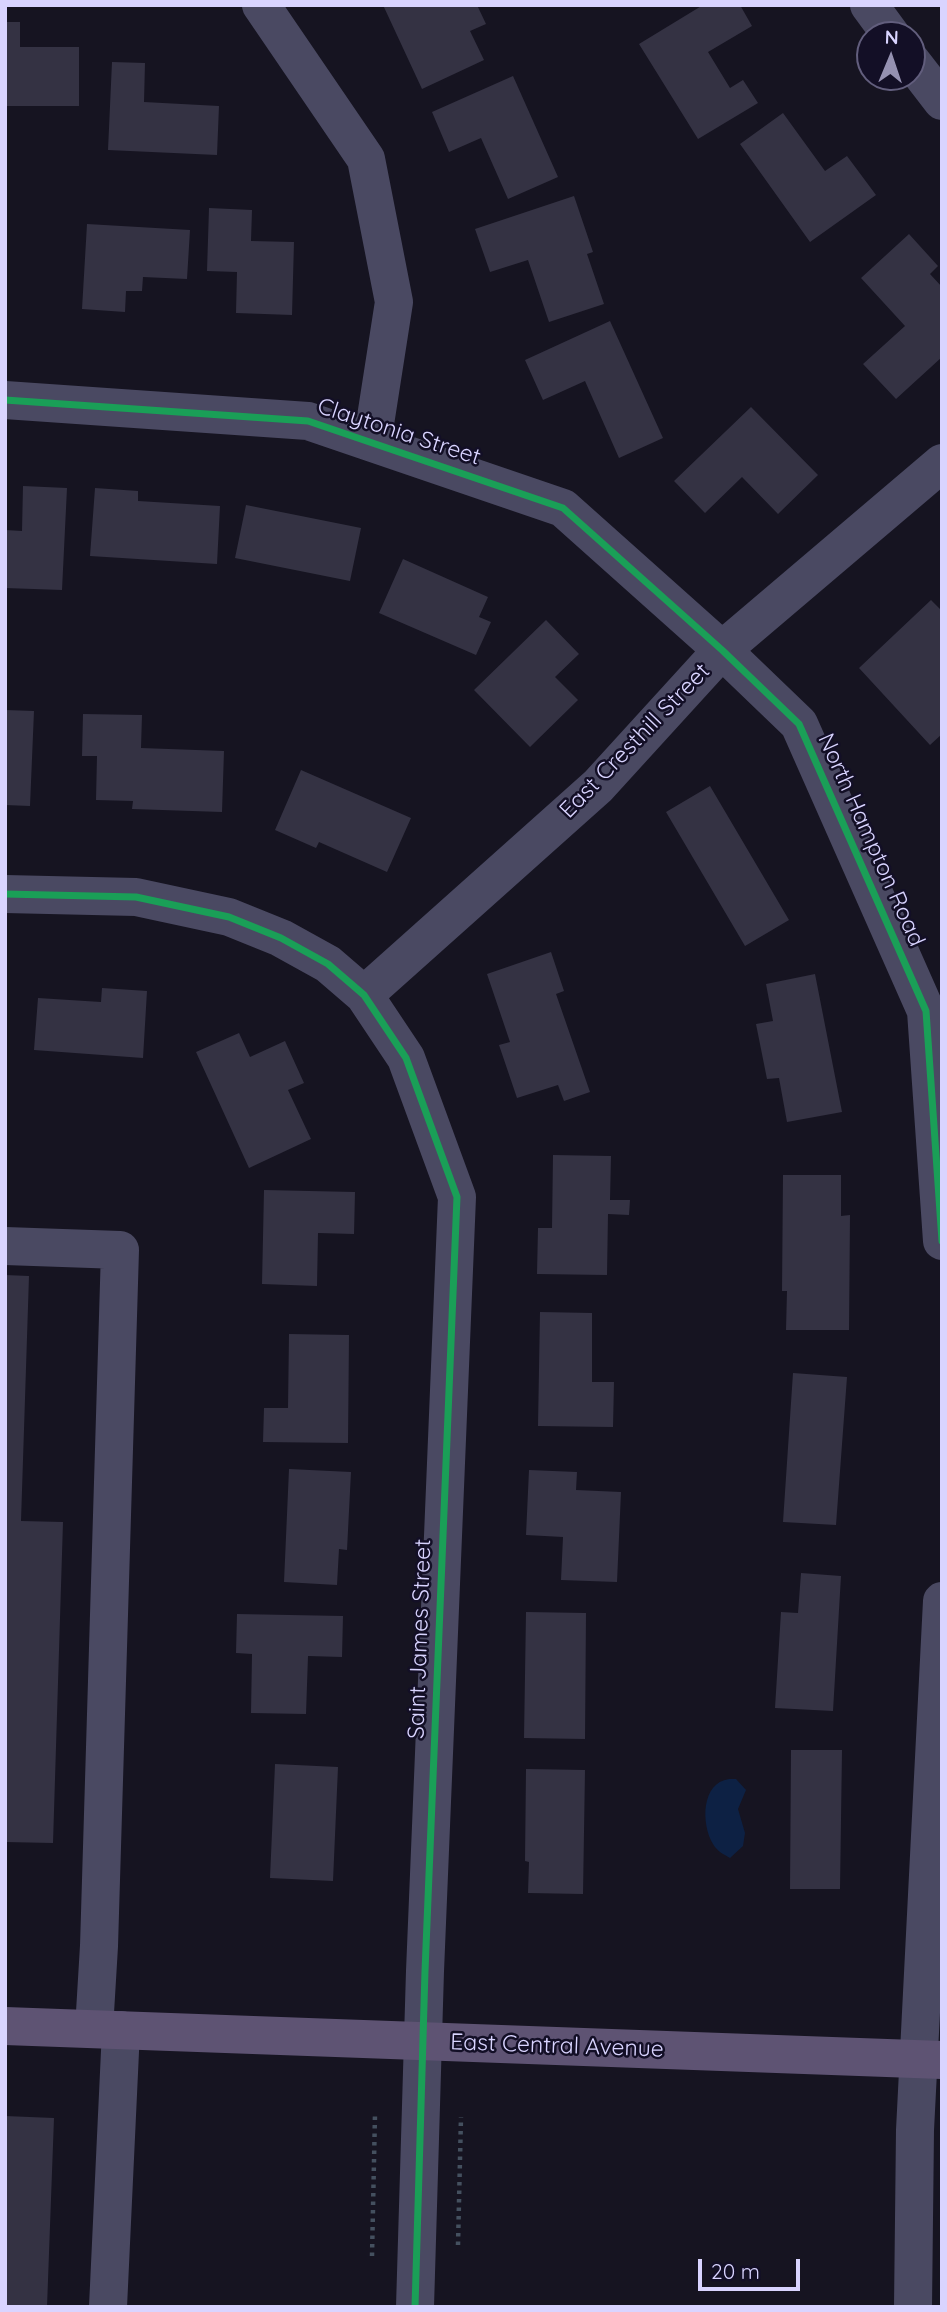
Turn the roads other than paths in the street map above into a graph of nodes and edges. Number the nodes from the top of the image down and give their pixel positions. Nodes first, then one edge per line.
1 (261, 5) edge
2 (869, 5) edge
3 (881, 21) edge
4 (926, 80) edge
5 (942, 101) edge
6 (5, 400) edge
7 (372, 443) junction
8 (942, 463) edge
9 (722, 650) junction
10 (5, 894) edge
11 (364, 995) junction
12 (942, 1241) edge
13 (5, 1246) edge
14 (942, 1601) edge
15 (5, 2026) edge
16 (107, 2030) junction
17 (423, 2041) junction
18 (930, 2059) edge
19 (108, 2307) edge
20 (415, 2307) edge
21 (913, 2307) edge

1 - 7 street
2 - 3 street
4 - 5 street
6 - 7 street, Claytonia Street
7 - 9 street, Claytonia Street
8 - 9 street, East Cresthill Street
9 - 11 street, East Cresthill Street
9 - 12 street, North Hampton Road
10 - 11 street, Saint James Street
11 - 17 street, Saint James Street
13 - 16 street
14 - 18 street
15 - 16 main road, East Central Avenue
16 - 17 main road, East Central Avenue
16 - 19 street
17 - 18 main road, East Central Avenue
17 - 20 street, Saint James Street
18 - 21 street

